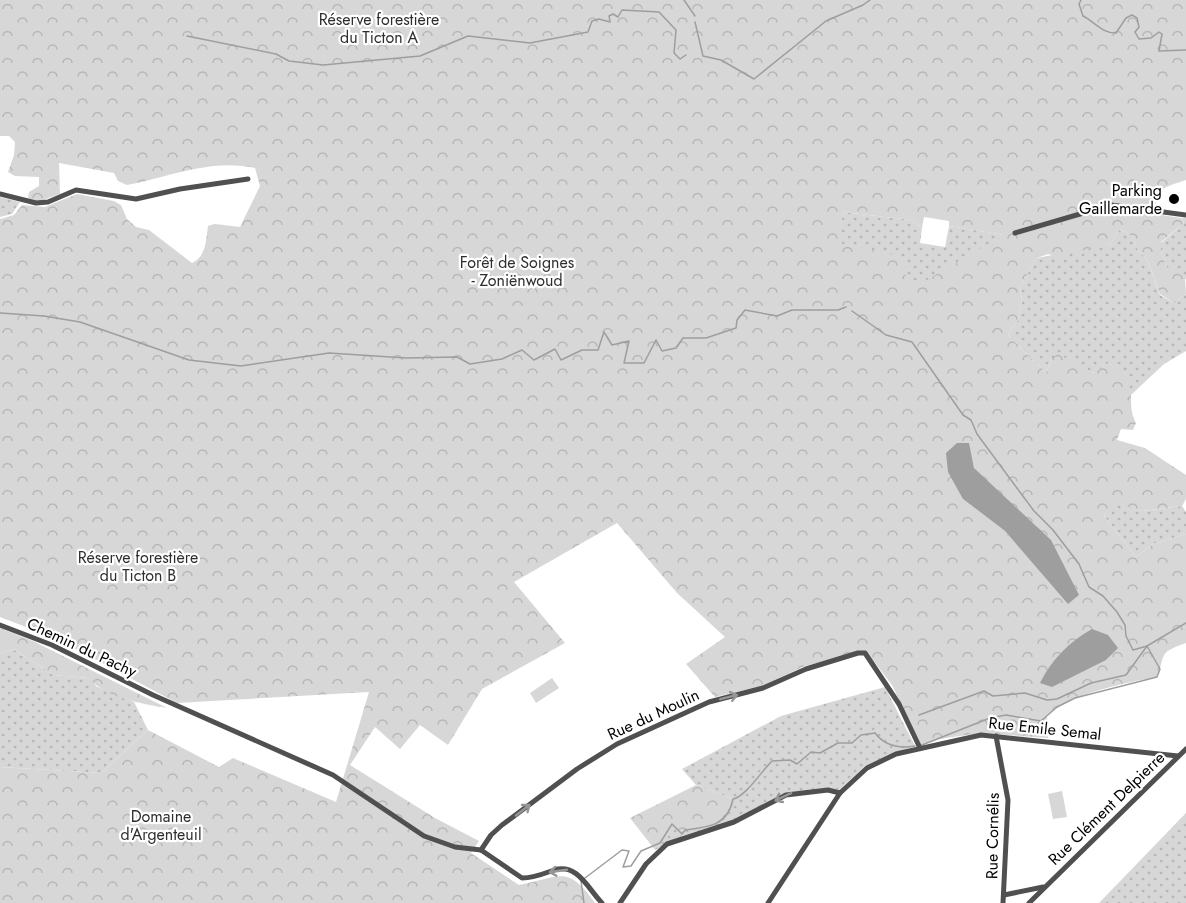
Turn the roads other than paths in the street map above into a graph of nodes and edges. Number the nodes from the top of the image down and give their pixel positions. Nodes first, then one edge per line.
1 (248, 179) dead end
2 (0, 194) edge
3 (1186, 215) edge
4 (1015, 233) dead end
5 (0, 625) edge
6 (996, 735) junction
7 (920, 748) junction
8 (1186, 748) edge
9 (1178, 756) junction
10 (840, 793) junction
11 (481, 850) junction
12 (1045, 887) junction
13 (1004, 895) junction
14 (602, 903) edge
15 (620, 903) edge
16 (768, 903) edge
17 (1003, 903) edge
18 (1029, 903) edge

1 - 2 street
3 - 4 street
5 - 11 street, Chemin du Pachy
6 - 7 street, Rue Emile Semal
6 - 9 street, Rue Emile Semal
6 - 13 street, Rue Cornélis
7 - 10 street, Rue Emile Semal
11 -> 7 street, Rue du Moulin
8 - 9 street, Rue Clément Delpierre
9 - 12 street, Rue Clément Delpierre
10 -> 15 street
10 - 16 street, Rue Emile Semal
14 -> 11 street
12 - 13 street, Rue Clément Delpierre
12 - 18 street, Rue Clément Delpierre
13 - 17 street, Rue Cornélis

